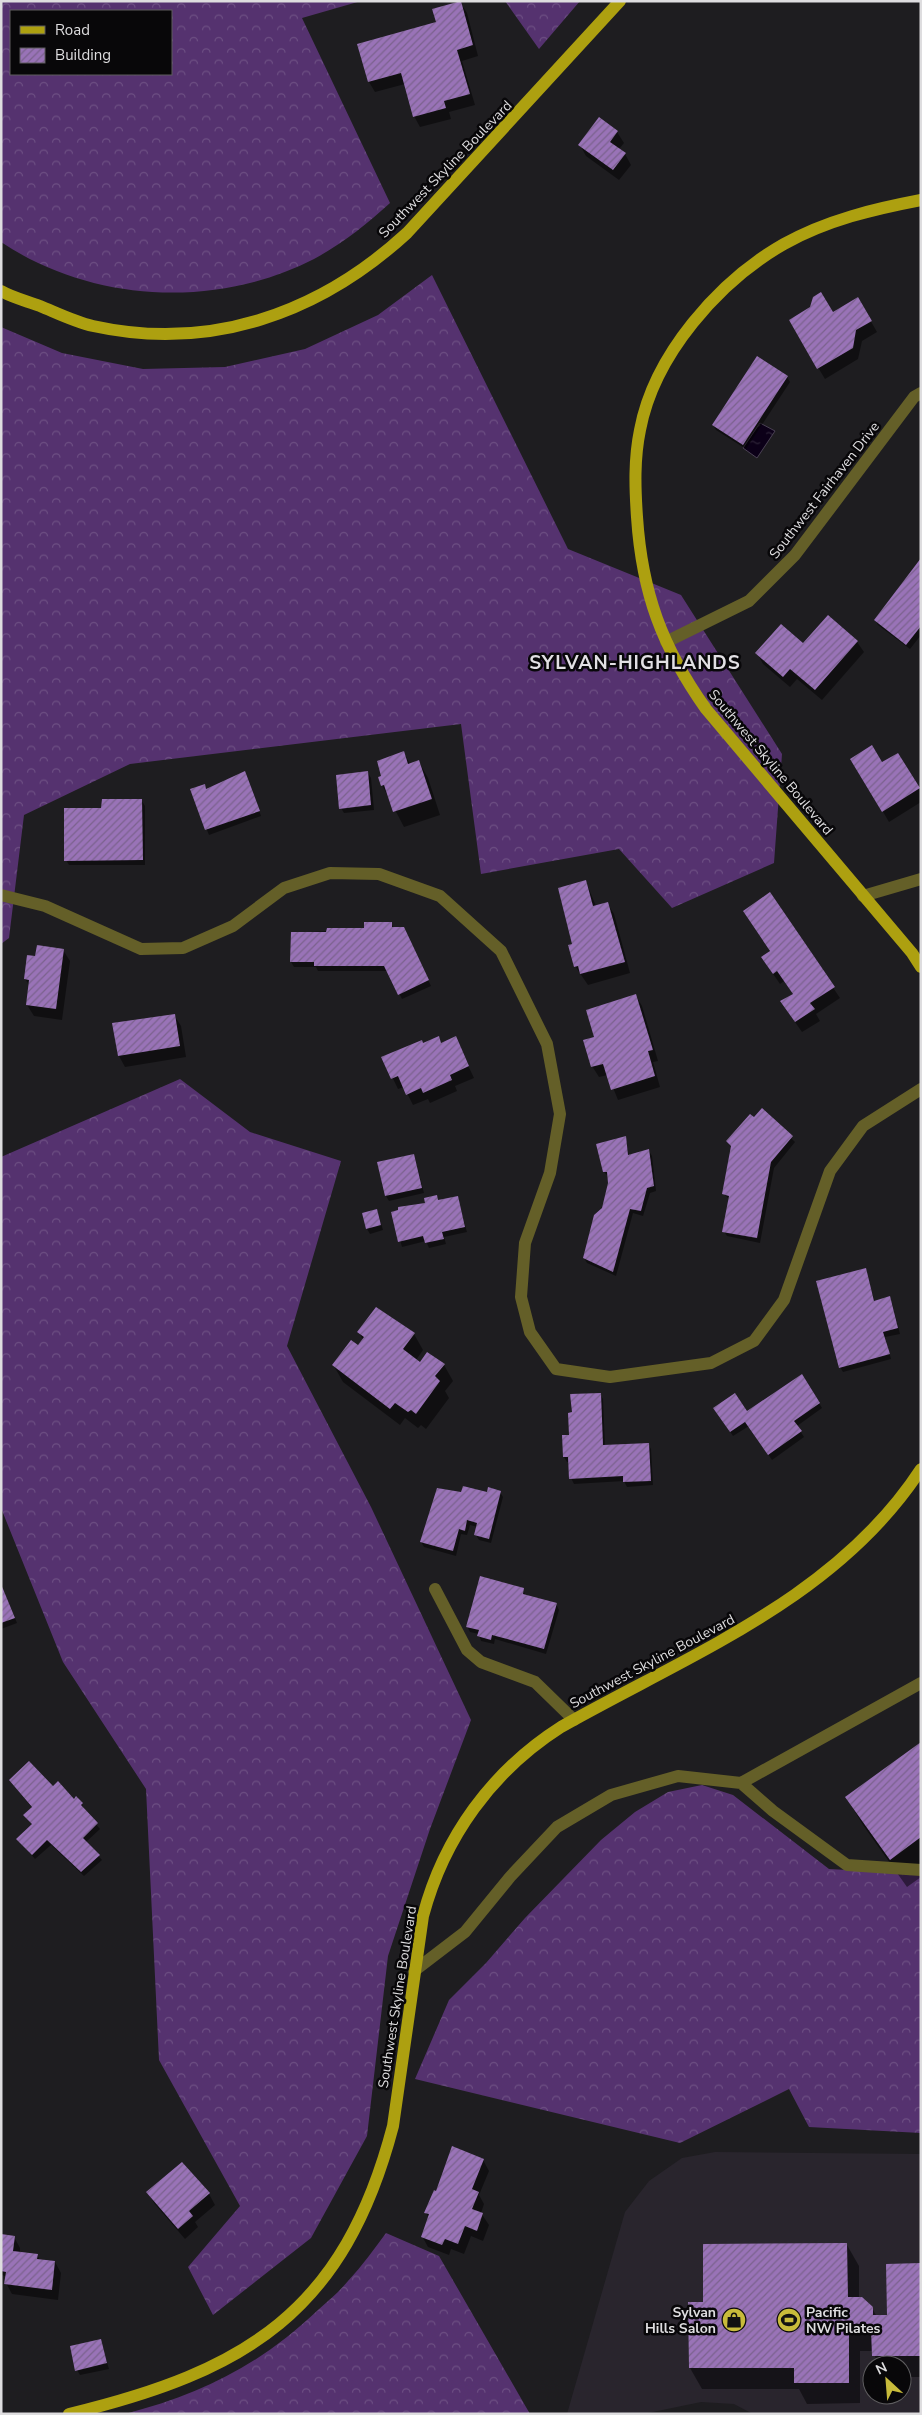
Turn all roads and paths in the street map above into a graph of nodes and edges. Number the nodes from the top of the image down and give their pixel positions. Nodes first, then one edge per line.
1 (620, 1) edge
2 (921, 200) edge
3 (1, 291) edge
4 (921, 392) edge
5 (666, 642) junction
6 (921, 879) edge
7 (1, 895) edge
8 (863, 896) junction
9 (921, 967) edge
10 (921, 1089) edge
11 (921, 1469) edge
12 (434, 1589) dead end
13 (921, 1683) edge
14 (574, 1720) junction
15 (741, 1783) junction
16 (921, 1870) edge
17 (414, 1971) junction
18 (69, 2414) edge

1 - 3 main road, Southwest Skyline Boulevard
2 - 5 main road, Southwest Skyline Boulevard
4 - 5 street, Southwest Fairhaven Drive
5 - 8 main road, Southwest Skyline Boulevard
6 - 8 street
7 - 10 street
8 - 9 main road, Southwest Skyline Boulevard
11 - 14 main road, Southwest Skyline Boulevard
12 - 14 street
13 - 15 street
14 - 17 main road, Southwest Skyline Boulevard
15 - 16 street
15 - 17 street
17 - 18 main road, Southwest Skyline Boulevard

